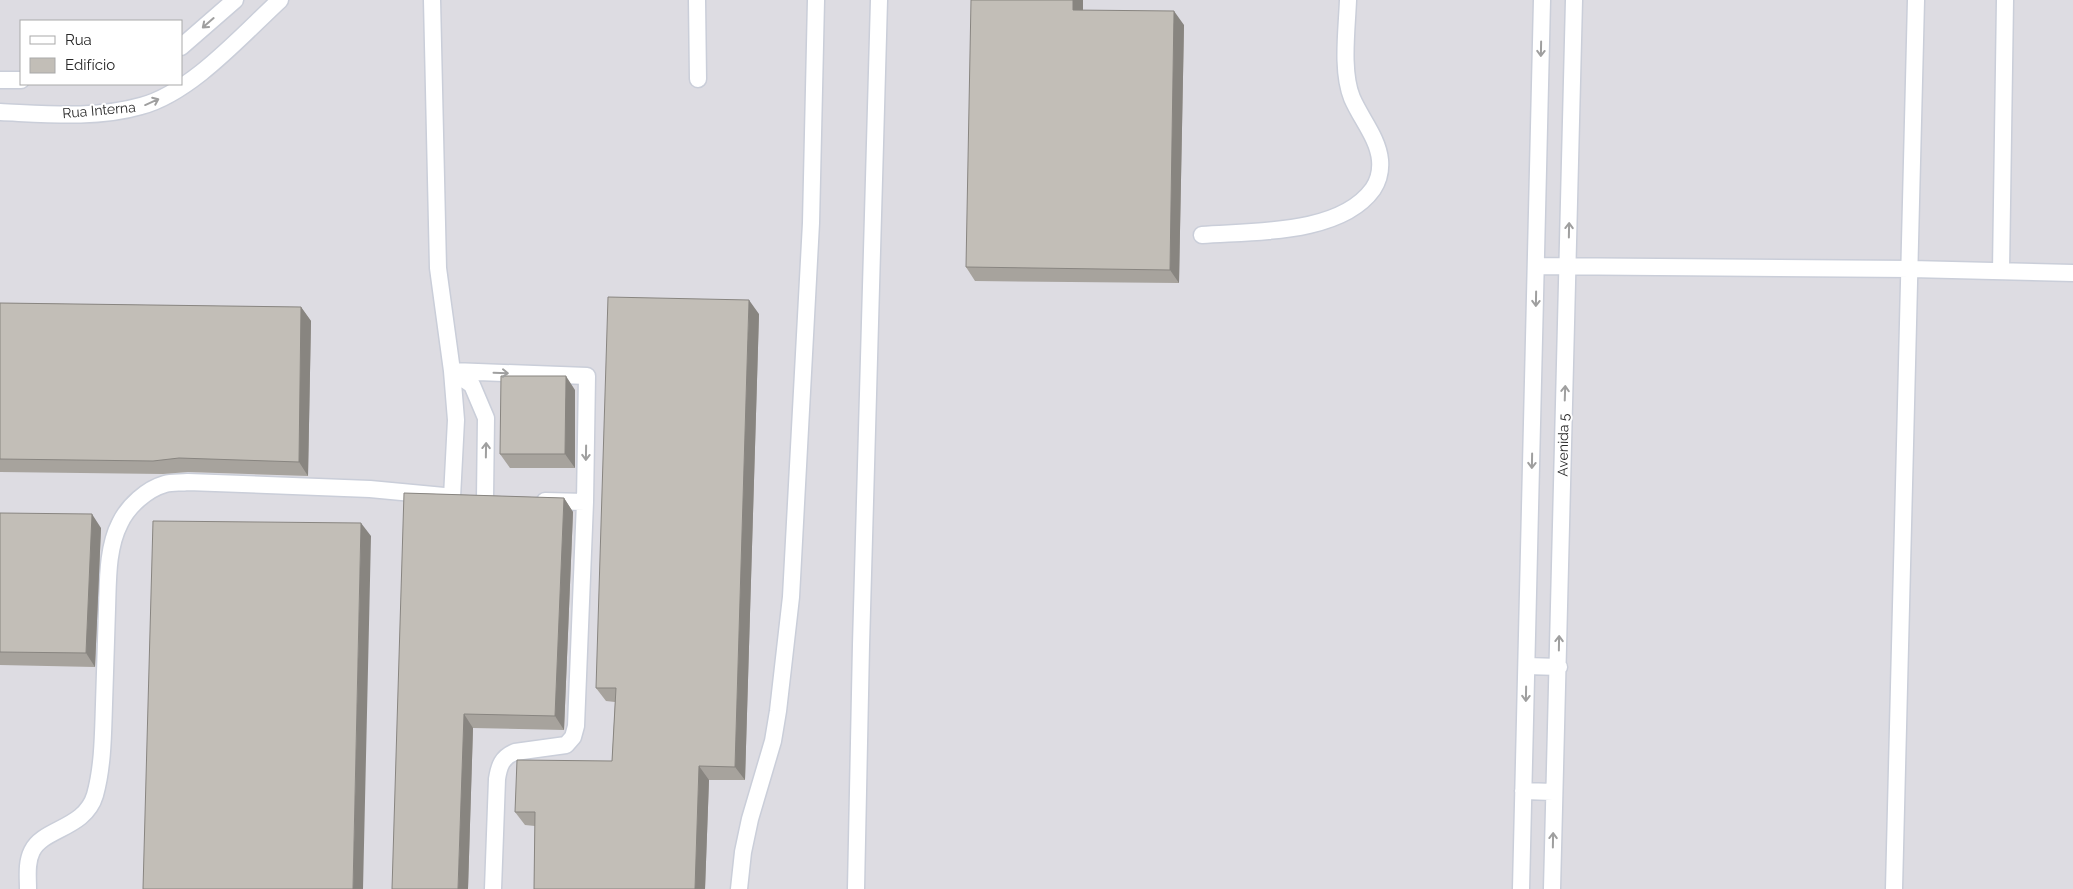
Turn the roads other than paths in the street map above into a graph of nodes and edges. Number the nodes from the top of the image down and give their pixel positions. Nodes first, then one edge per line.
1 (235, 0) edge
2 (280, 0) edge
3 (432, 0) edge
4 (697, 0) edge
5 (816, 0) edge
6 (879, 0) edge
7 (1348, 0) edge
8 (1542, 0) edge
9 (1574, 0) edge
10 (1916, 0) edge
11 (2005, 0) edge
12 (182, 46) edge
13 (698, 79) dead end
14 (0, 80) edge
15 (20, 80) edge
16 (0, 112) edge
17 (1202, 235) dead end
18 (1537, 266) junction
19 (1568, 266) junction
20 (1911, 268) junction
21 (2001, 271) junction
22 (2073, 273) edge
23 (452, 371) junction
24 (452, 497) junction
25 (485, 498) junction
26 (503, 499) edge
27 (530, 500) edge
28 (585, 502) junction
29 (1527, 666) junction
30 (1559, 667) junction
31 (1524, 791) junction
32 (1553, 792) junction
33 (28, 889) edge
34 (492, 889) edge
35 (739, 889) edge
36 (856, 889) edge
37 (1521, 889) edge
38 (1552, 889) edge
39 (1894, 889) edge

1 -> 12 lane
16 -> 2 lane, Rua Interna
3 - 23 lane
4 - 13 lane
5 - 35 lane
6 - 36 lane
7 - 17 lane
8 -> 18 lane
19 -> 9 lane, Avenida 5
10 - 20 lane
11 - 21 lane
14 - 15 lane
18 - 19 lane
18 -> 29 lane
19 - 20 lane
30 -> 19 lane, Avenida 5
20 - 21 lane
20 - 39 lane
21 - 22 lane
23 - 24 lane
25 -> 23 lane
23 -> 28 lane
24 - 25 lane
24 - 33 lane
25 - 26 lane
27 - 28 lane
28 - 34 lane
29 - 30 lane
29 -> 31 lane
30 - 32 lane, Avenida 5
31 - 32 lane
31 - 37 lane
38 -> 32 lane, Avenida 5

